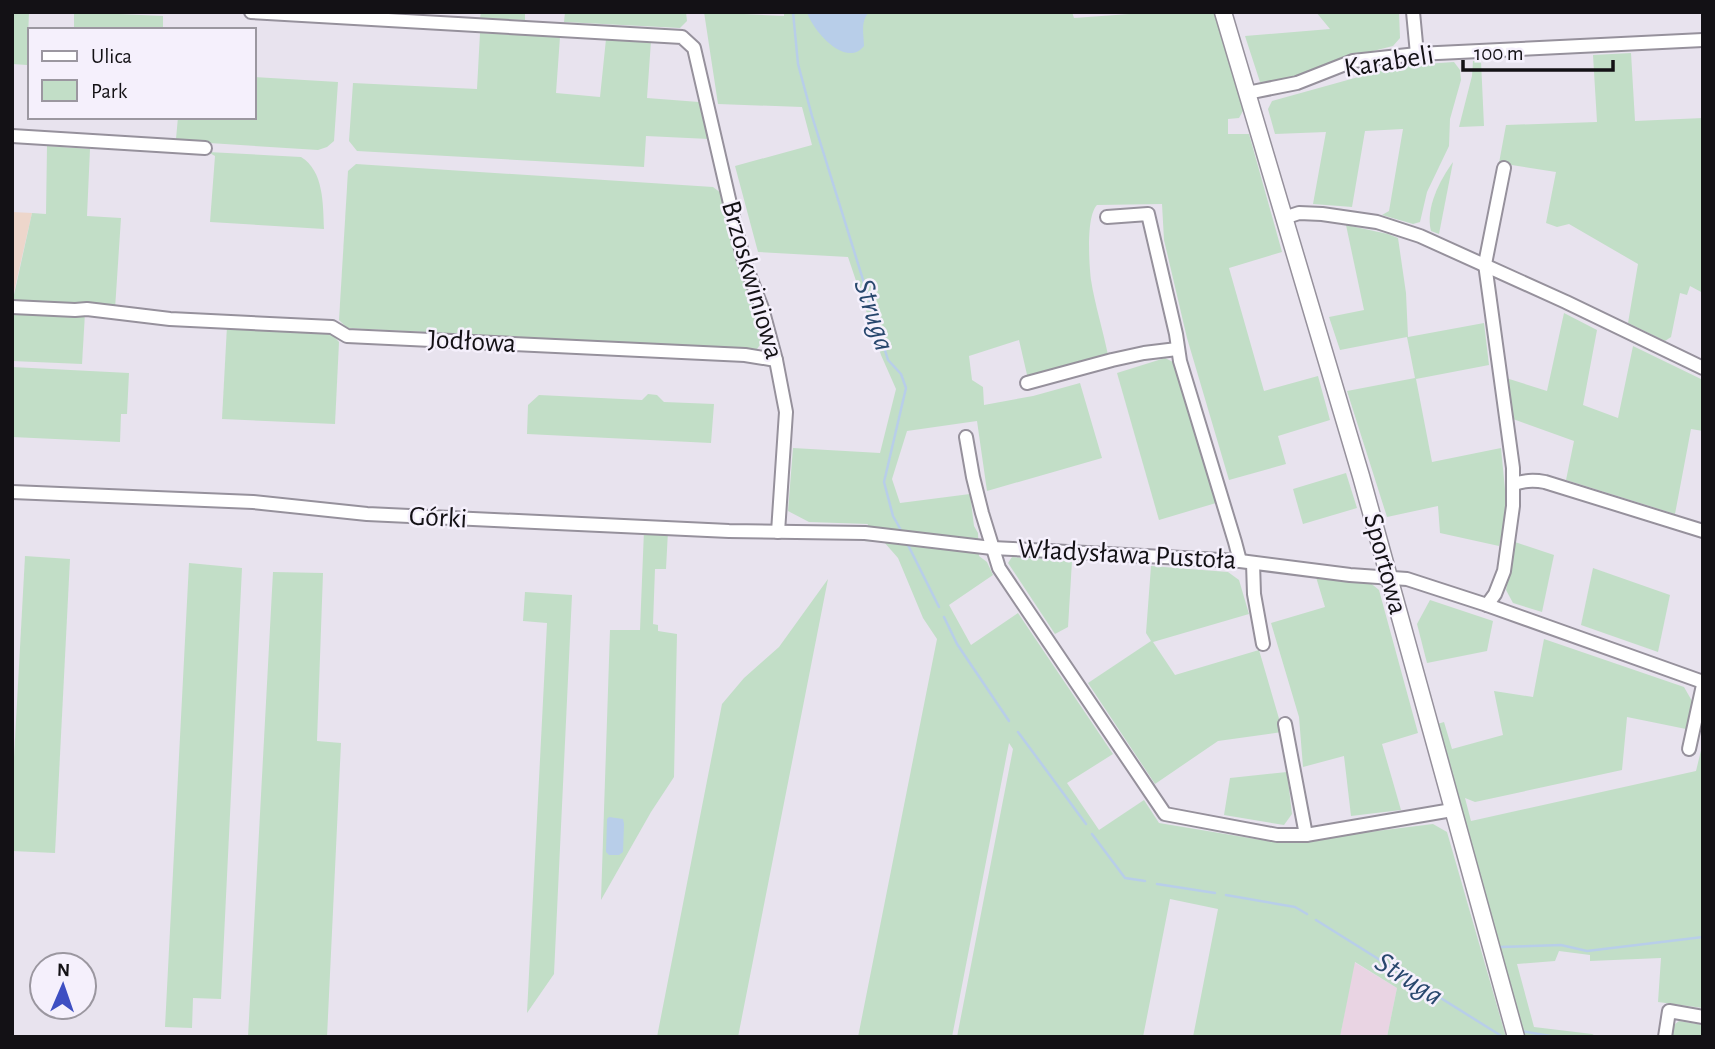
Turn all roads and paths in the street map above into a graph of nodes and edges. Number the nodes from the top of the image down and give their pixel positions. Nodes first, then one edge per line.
1 (251, 12) edge
2 (1223, 12) edge
3 (1413, 12) edge
4 (1703, 40) edge
5 (1416, 54) junction
6 (1247, 93) junction
7 (12, 136) edge
8 (205, 148) dead end
9 (1504, 168) dead end
10 (1107, 217) dead end
11 (1284, 219) junction
12 (1485, 264) junction
13 (12, 307) edge
14 (1177, 349) junction
15 (776, 360) junction
16 (1703, 368) edge
17 (1027, 383) dead end
18 (966, 437) dead end
19 (1514, 484) junction
20 (12, 492) edge
21 (1703, 531) edge
22 (778, 532) junction
23 (865, 533) joint
24 (992, 548) junction
25 (1246, 562) junction
26 (1389, 578) junction
27 (1487, 605) junction
28 (1263, 644) dead end
29 (1703, 683) edge
30 (1285, 724) dead end
31 (1689, 749) dead end
32 (1452, 810) junction
33 (1306, 835) junction
34 (1703, 1017) edge
35 (1516, 1037) edge
36 (1665, 1037) edge

1 - 15 street, Brzoskwiniowa
2 - 6 street, Sportowa
3 - 5 street
4 - 5 street, Karabeli
5 - 6 street, Karabeli
6 - 11 street, Sportowa
7 - 8 street
9 - 12 street
10 - 14 street
11 - 12 street
11 - 26 street, Sportowa
12 - 16 street
12 - 19 street
13 - 15 street, Jodłowa
14 - 17 street
14 - 25 street
15 - 22 street, Brzoskwiniowa
18 - 24 street
19 - 21 street
19 - 27 street
20 - 22 street, Górki
22 - 23 street, Górki
23 - 24 street, Władysława Pustoła
24 - 25 street, Władysława Pustoła
24 - 33 street
25 - 26 street, Władysława Pustoła
25 - 28 street
26 - 27 street, Władysława Pustoła
26 - 32 street, Sportowa
27 - 29 street, Władysława Pustoła
29 - 31 street
30 - 33 street
32 - 33 street
32 - 35 street, Sportowa
34 - 36 street

